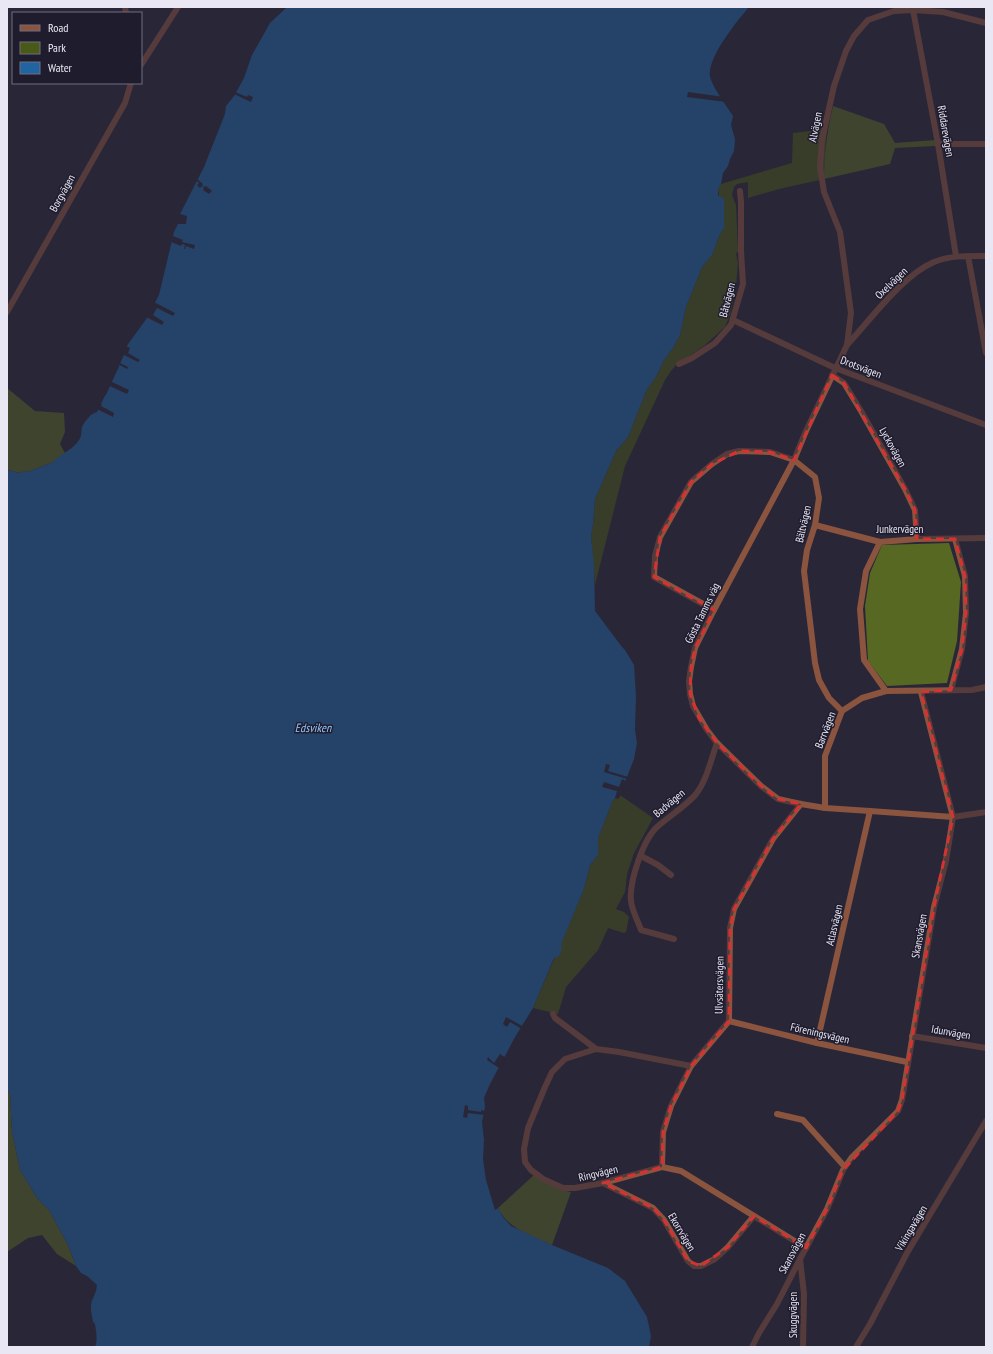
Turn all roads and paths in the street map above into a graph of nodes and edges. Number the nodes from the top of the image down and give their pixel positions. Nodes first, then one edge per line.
1 (178, 7) edge
2 (913, 10) junction
3 (986, 23) edge
4 (142, 63) edge
5 (131, 84) edge
6 (938, 144) junction
7 (986, 144) edge
8 (740, 191) dead end
9 (956, 256) junction
10 (968, 256) junction
11 (986, 256) edge
12 (7, 312) edge
13 (733, 320) junction
14 (847, 345) junction
15 (986, 353) edge
16 (839, 362) joint
17 (679, 364) dead end
18 (835, 368) junction
19 (832, 375) junction
20 (986, 425) edge
21 (794, 460) junction
22 (815, 525) junction
23 (986, 538) edge
24 (917, 539) junction
25 (955, 539) junction
26 (880, 542) junction
27 (714, 610) junction
28 (986, 687) edge
29 (951, 690) junction
30 (886, 691) junction
31 (921, 692) junction
32 (842, 711) junction
33 (717, 743) junction
34 (801, 804) junction
35 (825, 808) junction
36 (870, 811) junction
37 (986, 812) edge
38 (953, 816) junction
39 (641, 856) junction
40 (671, 875) dead end
41 (674, 939) dead end
42 (553, 1014) dead end
43 (729, 1021) junction
44 (912, 1036) junction
45 (817, 1043) junction
46 (986, 1048) edge
47 (596, 1049) junction
48 (907, 1062) junction
49 (692, 1066) junction
50 (778, 1114) dead end
51 (986, 1121) edge
52 (662, 1167) junction
53 (845, 1167) junction
54 (603, 1183) junction
55 (754, 1216) junction
56 (806, 1248) junction
57 (800, 1259) junction
58 (752, 1347) edge
59 (803, 1347) edge
60 (856, 1347) edge

1 - 4 street
2 - 3 street, Alvägen
2 - 6 street, Riddarevägen
2 - 14 street, Alvägen
5 - 12 street, Borgvägen
6 - 7 street
6 - 9 street, Riddarevägen
8 - 13 street, Båtvägen
9 - 10 street, Oxelvägen
9 - 14 street, Oxelvägen
10 - 11 street, Oxelvägen
10 - 15 street
13 - 17 street, Båtvägen
13 - 18 street, Drotsvägen
14 - 16 street, Alvägen
16 - 18 street, Gösta Tamms väg
18 - 19 street, Gösta Tamms väg
18 - 20 street, Drotsvägen
19 - 21 street, Gösta Tamms väg
19 - 24 street, Lyckovägen
21 - 22 street, Bältvägen
21 - 27 street, Gösta Tamms väg
21 - 27 street, Bältvägen
22 - 26 street, Junkervägen
22 - 32 street, Bältvägen
23 - 25 street, Junkervägen
24 - 25 street, Junkervägen
24 - 26 street, Junkervägen
25 - 29 street
26 - 30 street
27 - 33 street, Gösta Tamms väg
28 - 29 street, Barrvägen
29 - 31 street, Barrvägen
30 - 31 street, Barrvägen
30 - 32 street, Barrvägen
31 - 38 street, Skansvägen
32 - 35 street, Barrvägen
33 - 34 street, Gösta Tamms väg
33 - 39 street, Badvägen
34 - 35 street, Gösta Tamms väg
34 - 43 street, Ulvsätersvägen
35 - 36 street, Gösta Tamms väg
36 - 38 street, Gösta Tamms väg
36 - 45 street, Atlasvägen
37 - 38 street, Gösta Tamms väg
38 - 44 street, Skansvägen
39 - 40 street
39 - 41 street, Badvägen
42 - 47 street, Ringvägen
43 - 45 street, Föreningsvägen
43 - 49 street, Ulvsätersvägen
44 - 46 street, Idunvägen
44 - 48 street, Skansvägen
45 - 48 street, Föreningsvägen
47 - 49 street, Ringvägen
47 - 54 street, Ringvägen
48 - 53 street, Skansvägen
49 - 52 street, Ulvsätersvägen
50 - 53 street
51 - 60 street, Vikingavägen
52 - 54 street, Ringvägen
52 - 55 street, Ringvägen
53 - 56 street, Skansvägen
54 - 55 street, Ekorrvägen
55 - 56 street, Ringvägen
56 - 57 street, Skansvägen
57 - 58 street, Skansvägen
57 - 59 street, Skuggvägen

